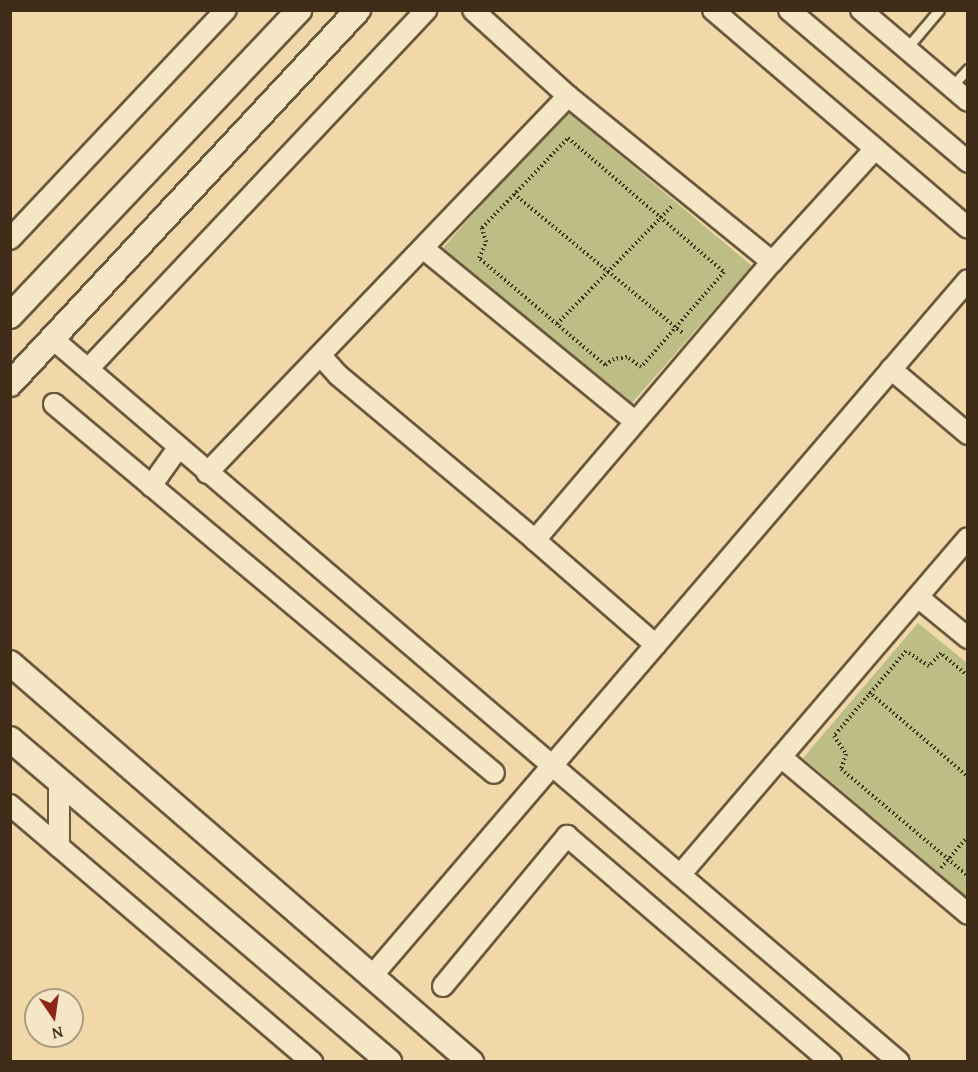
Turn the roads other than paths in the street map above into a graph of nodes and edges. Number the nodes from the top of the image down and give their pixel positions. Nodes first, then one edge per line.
1 (226, 10) edge
2 (299, 10) edge
3 (358, 10) edge
4 (426, 10) edge
5 (472, 10) edge
6 (713, 10) edge
7 (789, 10) edge
8 (861, 10) edge
9 (939, 10) edge
10 (906, 49) junction
11 (968, 69) edge
12 (951, 87) junction
13 (568, 96) junction
14 (968, 101) edge
15 (876, 149) junction
16 (968, 162) edge
17 (968, 228) edge
18 (10, 239) edge
19 (423, 248) junction
20 (772, 262) junction
21 (968, 280) edge
22 (10, 316) edge
23 (54, 340) junction
24 (321, 356) junction
25 (89, 368) junction
26 (891, 369) junction
27 (10, 384) edge
28 (54, 404) dead end
29 (634, 421) junction
30 (968, 434) edge
31 (178, 448) junction
32 (207, 473) junction
33 (151, 486) junction
34 (968, 538) edge
35 (535, 540) junction
36 (918, 597) junction
37 (968, 638) edge
38 (656, 645) junction
39 (10, 663) edge
40 (10, 739) edge
41 (781, 757) junction
42 (554, 765) junction
43 (494, 773) dead end
44 (59, 780) junction
45 (12, 808) edge
46 (59, 847) junction
47 (680, 875) junction
48 (968, 914) edge
49 (372, 976) junction
50 (443, 986) dead end
51 (312, 1062) edge
52 (389, 1062) edge
53 (471, 1062) edge
54 (831, 1062) edge
55 (899, 1062) edge

1 - 18 street
2 - 22 street
3 - 23 street
4 - 25 street
5 - 13 street
6 - 15 street
7 - 16 street
8 - 10 street
9 - 10 lane
10 - 12 street
11 - 12 lane
12 - 14 street
13 - 19 street
13 - 20 street
15 - 17 street
15 - 20 street
19 - 24 street
19 - 29 street
20 - 29 street
21 - 26 street
23 - 25 street
23 - 27 street
24 - 32 street
24 - 35 street
25 - 31 street
26 - 30 street
26 - 38 street
28 - 33 street
29 - 35 street
31 - 32 street
31 - 33 street
32 - 42 street
33 - 43 street
34 - 36 street
35 - 38 street
36 - 37 street
36 - 41 street
38 - 42 street
39 - 49 street
40 - 44 street
41 - 47 street
41 - 48 street
42 - 47 street
42 - 49 street
44 - 46 street
44 - 52 street
45 - 46 street
46 - 51 street
47 - 55 street
49 - 53 street
50 - 54 street

